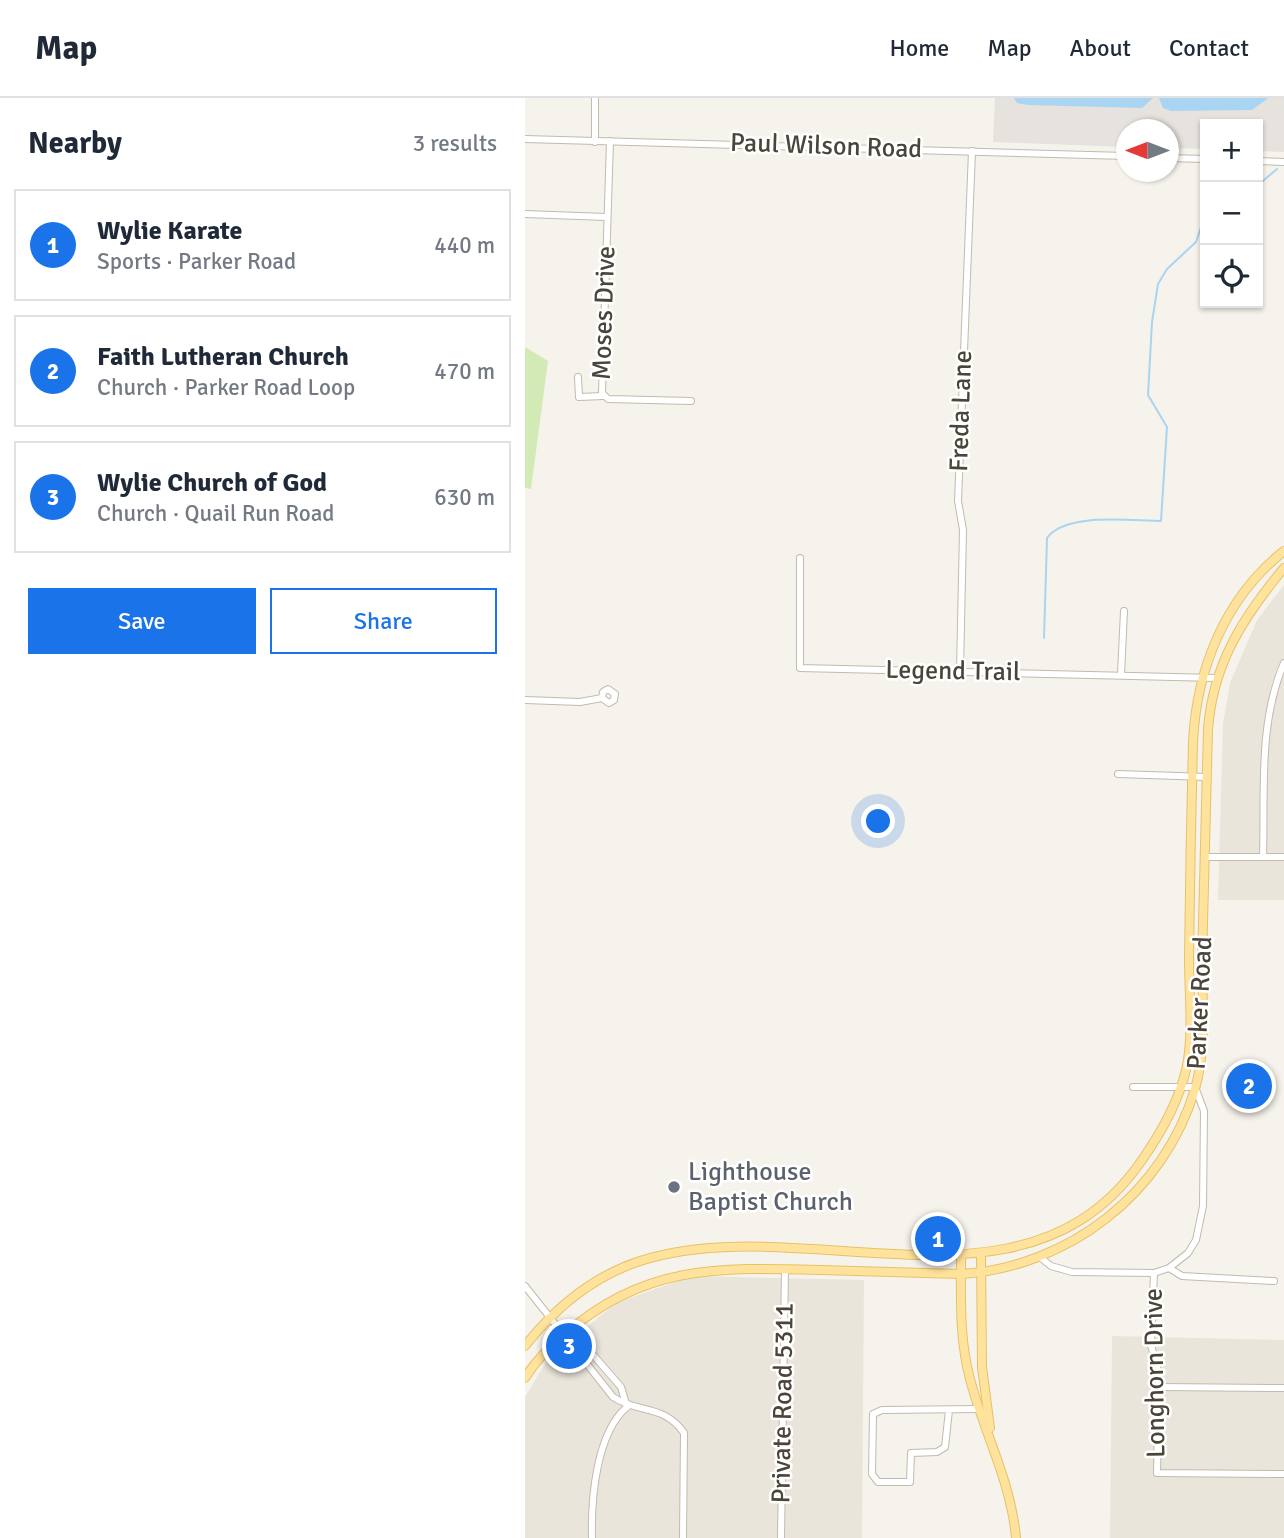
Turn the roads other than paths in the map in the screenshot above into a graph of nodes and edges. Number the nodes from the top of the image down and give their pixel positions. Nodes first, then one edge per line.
1 (595, 98) edge
2 (525, 139) edge
3 (610, 141) junction
4 (595, 142) junction
5 (972, 151) junction
6 (1116, 156) edge
7 (1179, 158) edge
8 (1200, 159) edge
9 (1263, 161) edge
10 (1284, 162) edge
11 (525, 214) edge
12 (606, 217) junction
13 (578, 377) dead end
14 (603, 396) junction
15 (691, 401) dead end
16 (1284, 551) edge
17 (800, 558) dead end
18 (1284, 568) edge
19 (1124, 611) dead end
20 (1284, 663) edge
21 (960, 671) junction
22 (1121, 674) junction
23 (1202, 677) junction
24 (1216, 678) junction
25 (602, 698) dead end
26 (525, 700) edge
27 (1118, 774) dead end
28 (1192, 777) junction
29 (1207, 777) junction
30 (1205, 857) junction
31 (1263, 857) junction
32 (1284, 857) edge
33 (1133, 1087) dead end
34 (1180, 1087) junction
35 (1195, 1087) junction
36 (981, 1255) junction
37 (961, 1256) junction
38 (1041, 1258) junction
39 (1169, 1268) junction
40 (785, 1269) junction
41 (981, 1273) junction
42 (1154, 1273) junction
43 (961, 1274) junction
44 (1274, 1281) dead end
45 (525, 1286) edge
46 (551, 1316) junction
47 (564, 1336) junction
48 (525, 1346) edge
49 (525, 1377) edge
50 (1158, 1387) junction
51 (1284, 1388) edge
52 (627, 1407) junction
53 (979, 1409) junction
54 (949, 1410) junction
55 (992, 1445) junction
56 (1284, 1475) edge
57 (591, 1538) edge
58 (683, 1538) edge
59 (781, 1538) edge
60 (1016, 1538) edge

1 - 4 street
2 - 4 street, Paul Wilson Road
3 - 4 street, Paul Wilson Road
3 - 5 street, Paul Wilson Road
3 - 12 street, Moses Drive
5 - 6 street, Paul Wilson Road
5 - 21 street, Freda Lane
7 - 8 street
9 - 10 street
11 - 12 street
12 - 14 street, Moses Drive
13 - 14 street
14 - 15 street, Moses Drive
16 - 23 main road, Parker Road
17 - 21 street, Legend Trail
18 - 24 main road, Parker Road
19 - 22 street
20 - 31 street
21 - 22 street, Legend Trail
22 - 23 street, Legend Trail
23 - 24 street, Legend Trail
23 - 28 main road, Parker Road
24 - 29 main road, Parker Road
25 - 26 street
27 - 28 street
28 - 29 street
28 - 34 main road, Parker Road
29 - 30 main road, Parker Road
30 - 31 street
30 - 35 main road, Parker Road
31 - 32 street
33 - 34 street
34 - 35 street
34 - 36 main road, Parker Road
35 - 38 main road, Parker Road
35 - 39 street
36 - 37 main road, Parker Road
36 - 41 main road
37 - 43 main road
37 - 46 main road, Parker Road
38 - 41 main road, Parker Road
38 - 42 street
39 - 42 street
39 - 44 street
40 - 43 main road, Parker Road
40 - 47 main road, Parker Road
40 - 59 street, Private Road 5311
41 - 43 main road, Parker Road
41 - 55 main road
42 - 50 street, Longhorn Drive
43 - 53 main road
45 - 46 street
46 - 47 street
46 - 48 main road, Parker Road
47 - 49 main road, Parker Road
47 - 52 street
47 - 52 street
50 - 51 street
50 - 56 street, Longhorn Drive
52 - 57 street
52 - 58 street
53 - 54 street
53 - 55 main road
54 - 54 street
55 - 60 main road

